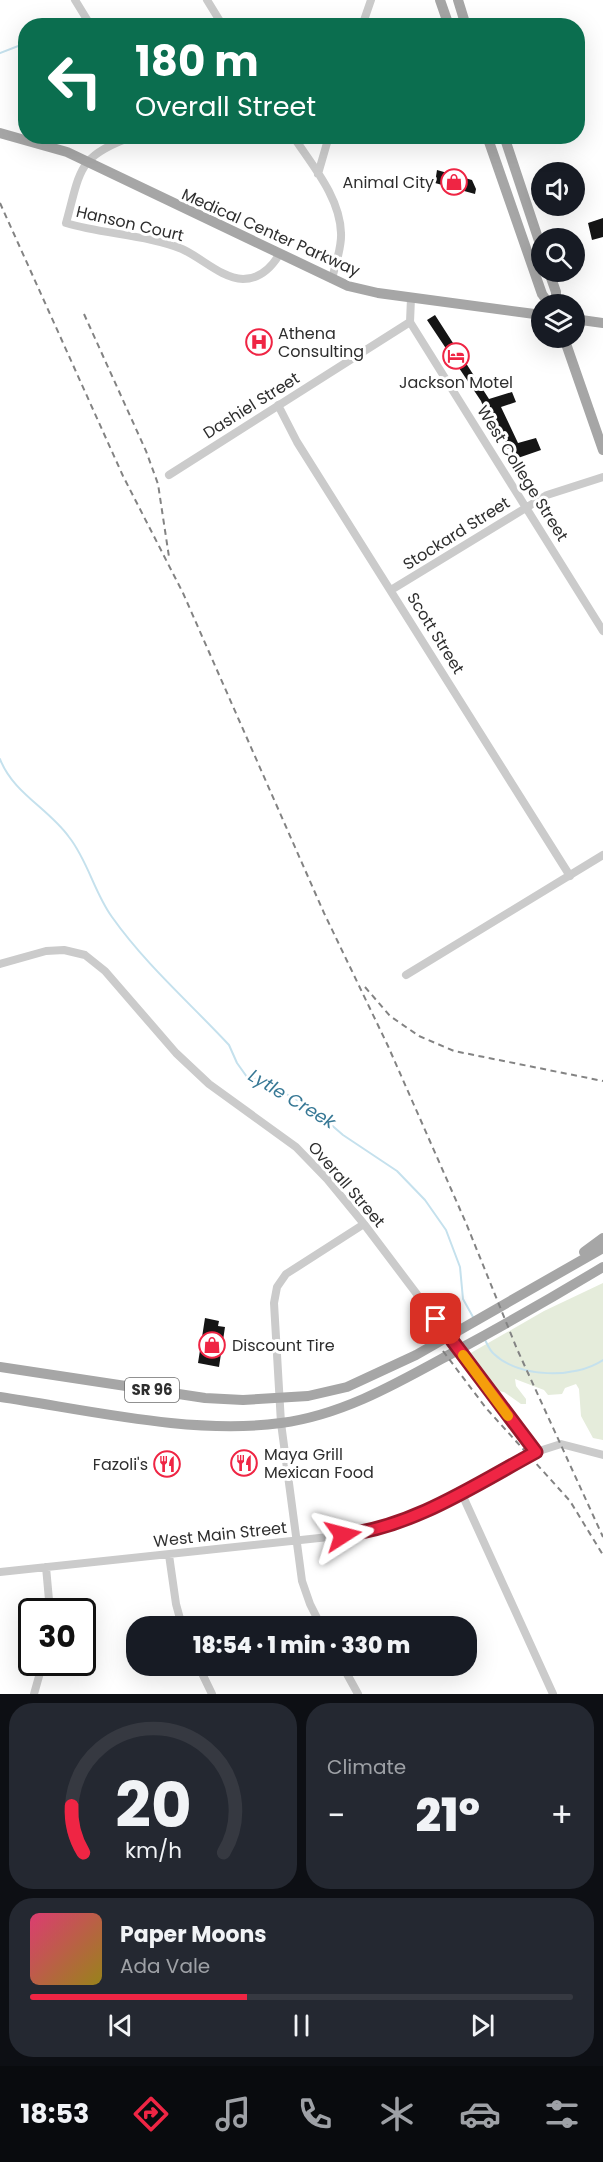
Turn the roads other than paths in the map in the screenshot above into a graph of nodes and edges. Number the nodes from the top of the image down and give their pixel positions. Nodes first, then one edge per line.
1 (75, 0) edge
2 (207, 0) edge
3 (371, 0) edge
4 (440, 0) edge
5 (458, 0) edge
6 (86, 18) edge
7 (218, 18) edge
8 (365, 18) edge
9 (446, 18) edge
10 (464, 18) edge
11 (0, 133) edge
12 (18, 138) edge
13 (39, 144) edge
14 (113, 144) edge
15 (298, 144) edge
16 (327, 144) edge
17 (490, 144) edge
18 (507, 144) edge
19 (318, 174) junction
20 (535, 228) edge
21 (279, 255) junction
22 (332, 279) junction
23 (542, 294) edge
24 (411, 298) junction
25 (531, 314) edge
26 (585, 321) edge
27 (410, 322) junction
28 (603, 323) edge
29 (567, 348) edge
30 (278, 405) junction
31 (603, 450) edge
32 (169, 475) dead end
33 (603, 477) edge
34 (526, 507) junction
35 (392, 590) junction
36 (603, 631) edge
37 (603, 855) edge
38 (570, 876) junction
39 (0, 964) edge
40 (406, 975) dead end
41 (364, 1224) junction
42 (603, 1238) edge
43 (603, 1248) edge
44 (603, 1267) edge
45 (603, 1276) edge
46 (533, 1287) junction
47 (545, 1302) junction
48 (0, 1367) edge
49 (0, 1397) edge
50 (279, 1399) junction
51 (281, 1423) junction
52 (536, 1452) junction
53 (603, 1455) edge
54 (461, 1492) junction
55 (297, 1540) junction
56 (169, 1555) junction
57 (46, 1567) junction
58 (0, 1572) edge
59 (49, 1598) edge
60 (179, 1616) edge
61 (316, 1616) edge
62 (39, 1676) edge
63 (203, 1676) edge
64 (348, 1676) edge
65 (34, 1694) edge
66 (212, 1694) edge
67 (358, 1694) edge
68 (554, 1694) edge

1 - 6 street
2 - 7 street
3 - 8 street
4 - 9 main road
5 - 10 main road
11 - 12 main road, Medical Center Parkway
13 - 21 main road, Medical Center Parkway
14 - 21 street, Hanson Court
15 - 19 street
16 - 19 street
17 - 23 main road
18 - 20 main road
19 - 22 street
21 - 22 main road, Medical Center Parkway
22 - 24 main road, Medical Center Parkway
24 - 25 main road, Medical Center Parkway
24 - 27 street
26 - 28 main road
27 - 30 street, Dashiel Street
27 - 34 street, West College Street
29 - 31 main road
30 - 32 street, Dashiel Street
30 - 35 street, Scott Street
33 - 34 street, Stockard Street
34 - 35 street, Stockard Street
34 - 36 street, West College Street
35 - 38 street, Scott Street
37 - 38 street
38 - 40 street
39 - 41 street, Overall Street
41 - 50 street
41 - 52 street, Overall Street
42 - 46 main road
43 - 46 main road, SR 96
44 - 47 main road, SR 96
45 - 47 main road
46 - 50 main road, SR 96
47 - 51 main road, SR 96
48 - 50 main road, SR 96
49 - 51 main road, SR 96
50 - 51 street
51 - 55 street
52 - 53 street, West Main Street
52 - 54 street, West Main Street
54 - 55 street, West Main Street
54 - 68 street
55 - 56 street, West Main Street
55 - 61 street
56 - 57 street, West Main Street
56 - 60 street
57 - 58 street, West Main Street
57 - 59 street
62 - 65 street
63 - 66 street
64 - 67 street

